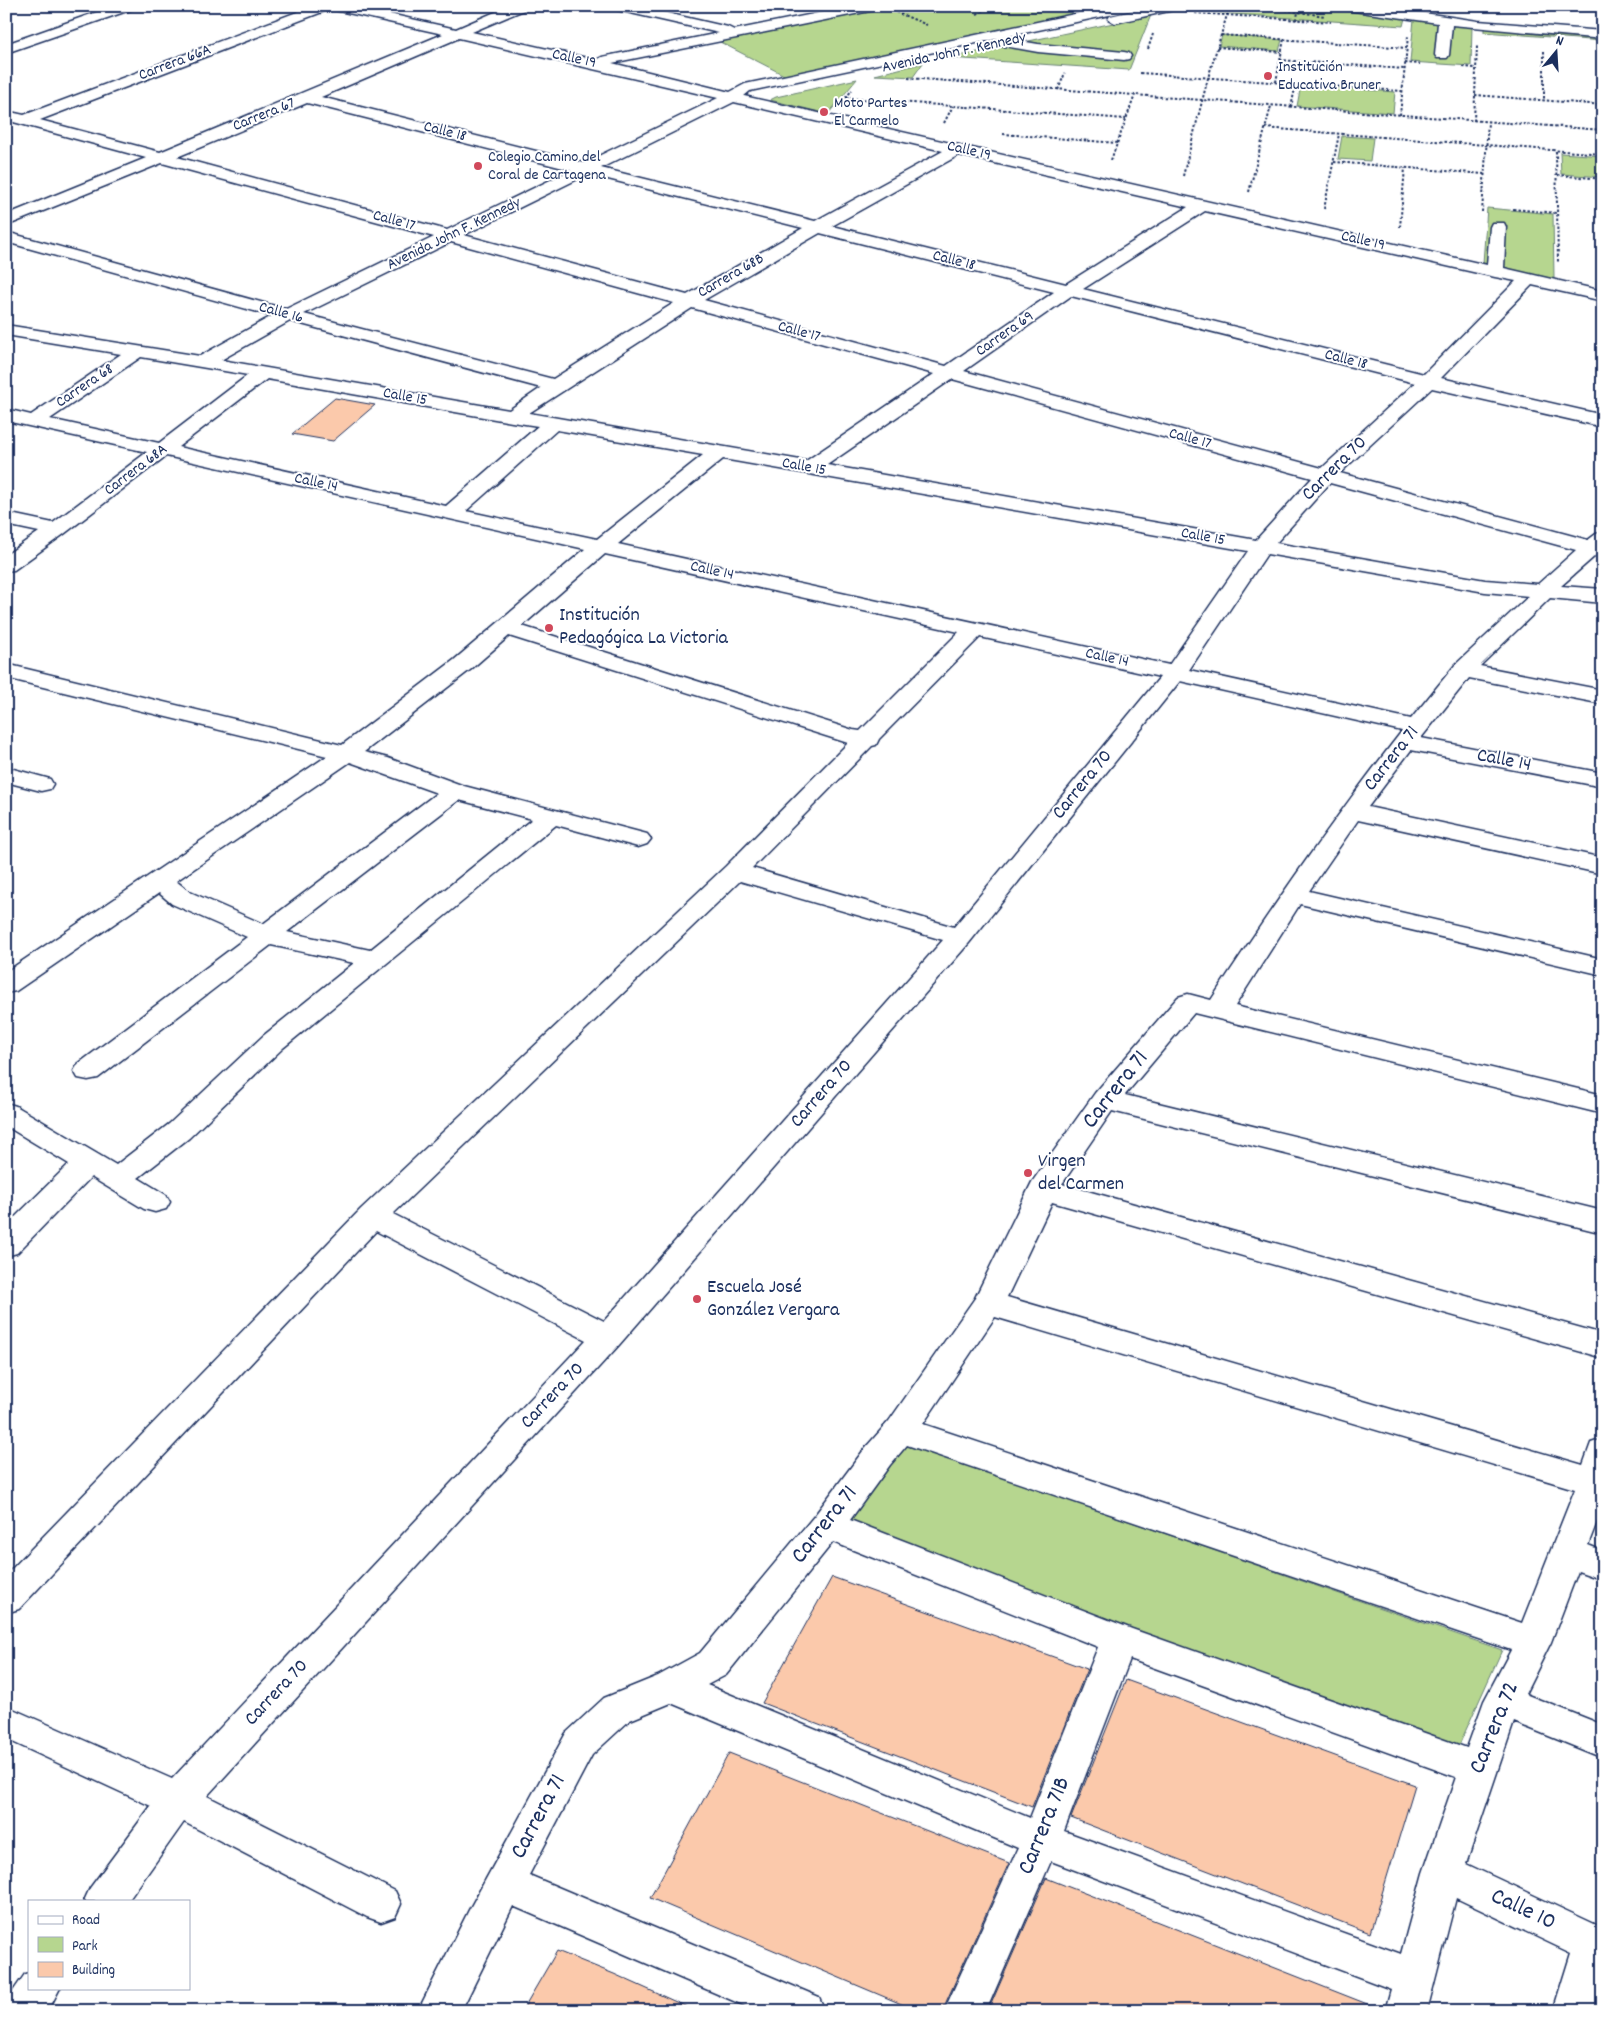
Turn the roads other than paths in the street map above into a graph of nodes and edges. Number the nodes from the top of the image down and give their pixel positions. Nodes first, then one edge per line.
1 (128, 6) edge
2 (326, 6) edge
3 (334, 6) edge
4 (521, 6) edge
5 (617, 6) edge
6 (1133, 6) edge
7 (1347, 6) edge
8 (867, 7) edge
9 (362, 9) edge
10 (1164, 9) edge
11 (1445, 21) junction
12 (739, 33) junction
13 (456, 34) junction
14 (1603, 34) edge
15 (1003, 42) junction
16 (6, 49) edge
17 (1442, 55) dead end
18 (1124, 56) dead end
19 (592, 63) junction
20 (734, 96) junction
21 (306, 98) junction
22 (6, 115) edge
23 (28, 121) junction
24 (6, 132) edge
25 (958, 149) junction
26 (159, 157) junction
27 (588, 168) junction
28 (1203, 204) junction
29 (6, 221) edge
30 (816, 227) junction
31 (1498, 227) dead end
32 (450, 236) junction
33 (6, 237) edge
34 (1487, 270) junction
35 (1528, 279) junction
36 (1068, 290) junction
37 (1603, 296) edge
38 (688, 302) junction
39 (288, 315) junction
40 (6, 330) edge
41 (137, 352) junction
42 (203, 362) junction
43 (264, 372) junction
44 (949, 373) junction
45 (1428, 381) junction
46 (556, 386) junction
47 (6, 415) edge
48 (512, 416) junction
49 (31, 420) junction
50 (1603, 421) edge
51 (553, 423) junction
52 (6, 435) edge
53 (162, 450) junction
54 (719, 452) junction
55 (810, 468) junction
56 (1325, 476) junction
57 (451, 513) junction
58 (6, 519) edge
59 (57, 530) junction
60 (1598, 543) edge
61 (602, 546) junction
62 (1261, 547) junction
63 (6, 566) edge
64 (1544, 590) junction
65 (1603, 596) edge
66 (506, 628) junction
67 (975, 629) junction
68 (1463, 670) junction
69 (6, 671) edge
70 (1175, 673) junction
71 (1603, 697) edge
72 (1412, 734) junction
73 (868, 740) junction
74 (346, 754) junction
75 (6, 774) edge
76 (1603, 780) edge
77 (41, 784) dead end
78 (455, 791) junction
79 (1352, 811) junction
80 (550, 817) junction
81 (638, 839) dead end
82 (1603, 866) edge
83 (735, 871) junction
84 (160, 881) junction
85 (1293, 895) junction
86 (267, 936) junction
87 (960, 937) junction
88 (376, 959) junction
89 (1603, 967) edge
90 (6, 985) edge
91 (1203, 1007) junction
92 (88, 1071) dead end
93 (1105, 1100) junction
94 (1603, 1105) edge
95 (6, 1114) edge
96 (88, 1162) junction
97 (116, 1180) junction
98 (1043, 1189) junction
99 (154, 1202) dead end
100 (372, 1216) junction
101 (1603, 1222) edge
102 (6, 1245) edge
103 (988, 1304) junction
104 (608, 1337) junction
105 (1603, 1346) edge
106 (901, 1430) junction
107 (1599, 1467) edge
108 (827, 1526) junction
109 (1568, 1552) junction
110 (1603, 1566) edge
111 (6, 1599) edge
112 (1119, 1640) junction
113 (1533, 1642) junction
114 (671, 1687) junction
115 (1504, 1701) junction
116 (6, 1722) edge
117 (1603, 1742) edge
118 (1478, 1768) junction
119 (178, 1800) junction
120 (1041, 1840) junction
121 (1443, 1873) junction
122 (504, 1883) junction
123 (105, 1900) edge
124 (380, 1904) dead end
125 (1598, 1946) edge
126 (39, 1990) edge
127 (1411, 1995) edge
128 (24, 2011) edge
129 (439, 2011) edge
130 (804, 2011) edge
131 (965, 2011) edge
132 (1574, 2011) edge

1 - 16 street
2 - 23 street, Carrera 66A
3 - 9 street, Calle 19
4 - 13 street, Carrera 67
5 - 12 street
6 - 20 street, Avenida John F. Kennedy
7 - 11 street
8 - 12 street
9 - 13 street, Calle 19
10 - 15 street, Avenida John F. Kennedy
11 - 14 street
11 - 17 street
12 - 19 street
13 - 19 street, Calle 19
13 - 21 street, Carrera 67
15 - 18 street
15 - 20 street, Avenida John F. Kennedy
19 - 20 street, Calle 19
20 - 25 street, Calle 19
20 - 27 street, Avenida John F. Kennedy
21 - 26 street, Carrera 67
21 - 27 street, Calle 18
22 - 23 street, Calle 17
23 - 24 street, Carrera 66A
23 - 26 street, Calle 17
25 - 28 street, Calle 19
25 - 30 street, Carrera 68B
26 - 29 street, Carrera 67
26 - 32 street, Calle 17
27 - 30 street, Calle 18
27 - 32 street, Avenida John F. Kennedy
28 - 34 street, Calle 19
28 - 36 street, Carrera 69
30 - 36 street, Calle 18
30 - 38 street, Carrera 68B
31 - 34 street
32 - 38 street, Calle 17
32 - 39 street, Avenida John F. Kennedy
33 - 39 street, Calle 16
34 - 35 street, Calle 19
35 - 37 street, Calle 19
35 - 45 street, Carrera 70
36 - 44 street, Carrera 69
36 - 45 street, Calle 18
38 - 44 street, Calle 17
38 - 46 street, Carrera 68B
39 - 42 street, Avenida John F. Kennedy
39 - 46 street, Calle 16
40 - 41 street, Calle 15
41 - 42 street, Calle 15
41 - 49 street, Carrera 68
42 - 43 street, Calle 15
43 - 48 street, Calle 15
43 - 53 street, Carrera 68A
44 - 55 street, Carrera 69
44 - 56 street, Calle 17
45 - 50 street, Calle 18
45 - 56 street, Carrera 70
46 - 48 street, Carrera 68B
47 - 49 street, Calle 14
48 - 51 street, Calle 15
49 - 52 street, Carrera 68
49 - 53 street, Calle 14
51 - 54 street, Calle 15
51 - 57 street
53 - 57 street, Calle 14
53 - 59 street, Carrera 68A
54 - 55 street, Calle 15
54 - 61 street
55 - 62 street, Calle 15
56 - 60 street, Calle 17
56 - 62 street, Carrera 70
57 - 61 street, Calle 14
58 - 59 street
59 - 63 street, Carrera 68A
60 - 64 street, Carrera 71
61 - 66 street
61 - 67 street, Calle 14
62 - 64 street, Calle 15
62 - 70 street, Carrera 70
64 - 65 street, Calle 15
64 - 68 street, Carrera 71
66 - 73 street
66 - 74 street
67 - 70 street, Calle 14
67 - 73 street
68 - 71 street
68 - 72 street, Carrera 71
69 - 74 street
70 - 72 street, Calle 14
70 - 87 street, Carrera 70
72 - 76 street, Calle 14
72 - 79 street, Carrera 71
73 - 83 street
74 - 78 street
74 - 84 street
75 - 77 street
78 - 80 street
78 - 86 street
79 - 82 street
79 - 85 street, Carrera 71
80 - 81 street
80 - 88 street
83 - 87 street
83 - 100 street
84 - 86 street
84 - 90 street
85 - 89 street
85 - 91 street, Carrera 71
86 - 88 street
86 - 92 street
87 - 104 street, Carrera 70
88 - 97 street
91 - 93 street, Carrera 71
91 - 94 street
93 - 98 street, Carrera 71
93 - 101 street
95 - 96 street
96 - 97 street
96 - 102 street
97 - 99 street
98 - 103 street, Carrera 71
98 - 105 street
100 - 104 street
100 - 111 street
103 - 106 street, Carrera 71
103 - 107 street
104 - 119 street, Carrera 70
106 - 108 street, Carrera 71
106 - 113 street
107 - 109 street, Carrera 72
108 - 112 street
108 - 114 street, Carrera 71
109 - 110 street
109 - 113 street, Carrera 72
112 - 118 street
112 - 120 street, Carrera 71B
113 - 115 street, Carrera 72
114 - 120 street
114 - 122 street, Carrera 71
115 - 117 street
115 - 118 street, Carrera 72
116 - 119 street
118 - 121 street, Carrera 72
119 - 123 street, Carrera 70
119 - 124 street
120 - 127 street
120 - 131 street, Carrera 71B
121 - 125 street, Calle 10
121 - 127 street, Carrera 72
122 - 129 street, Carrera 71
122 - 130 street
125 - 132 street
126 - 128 street

